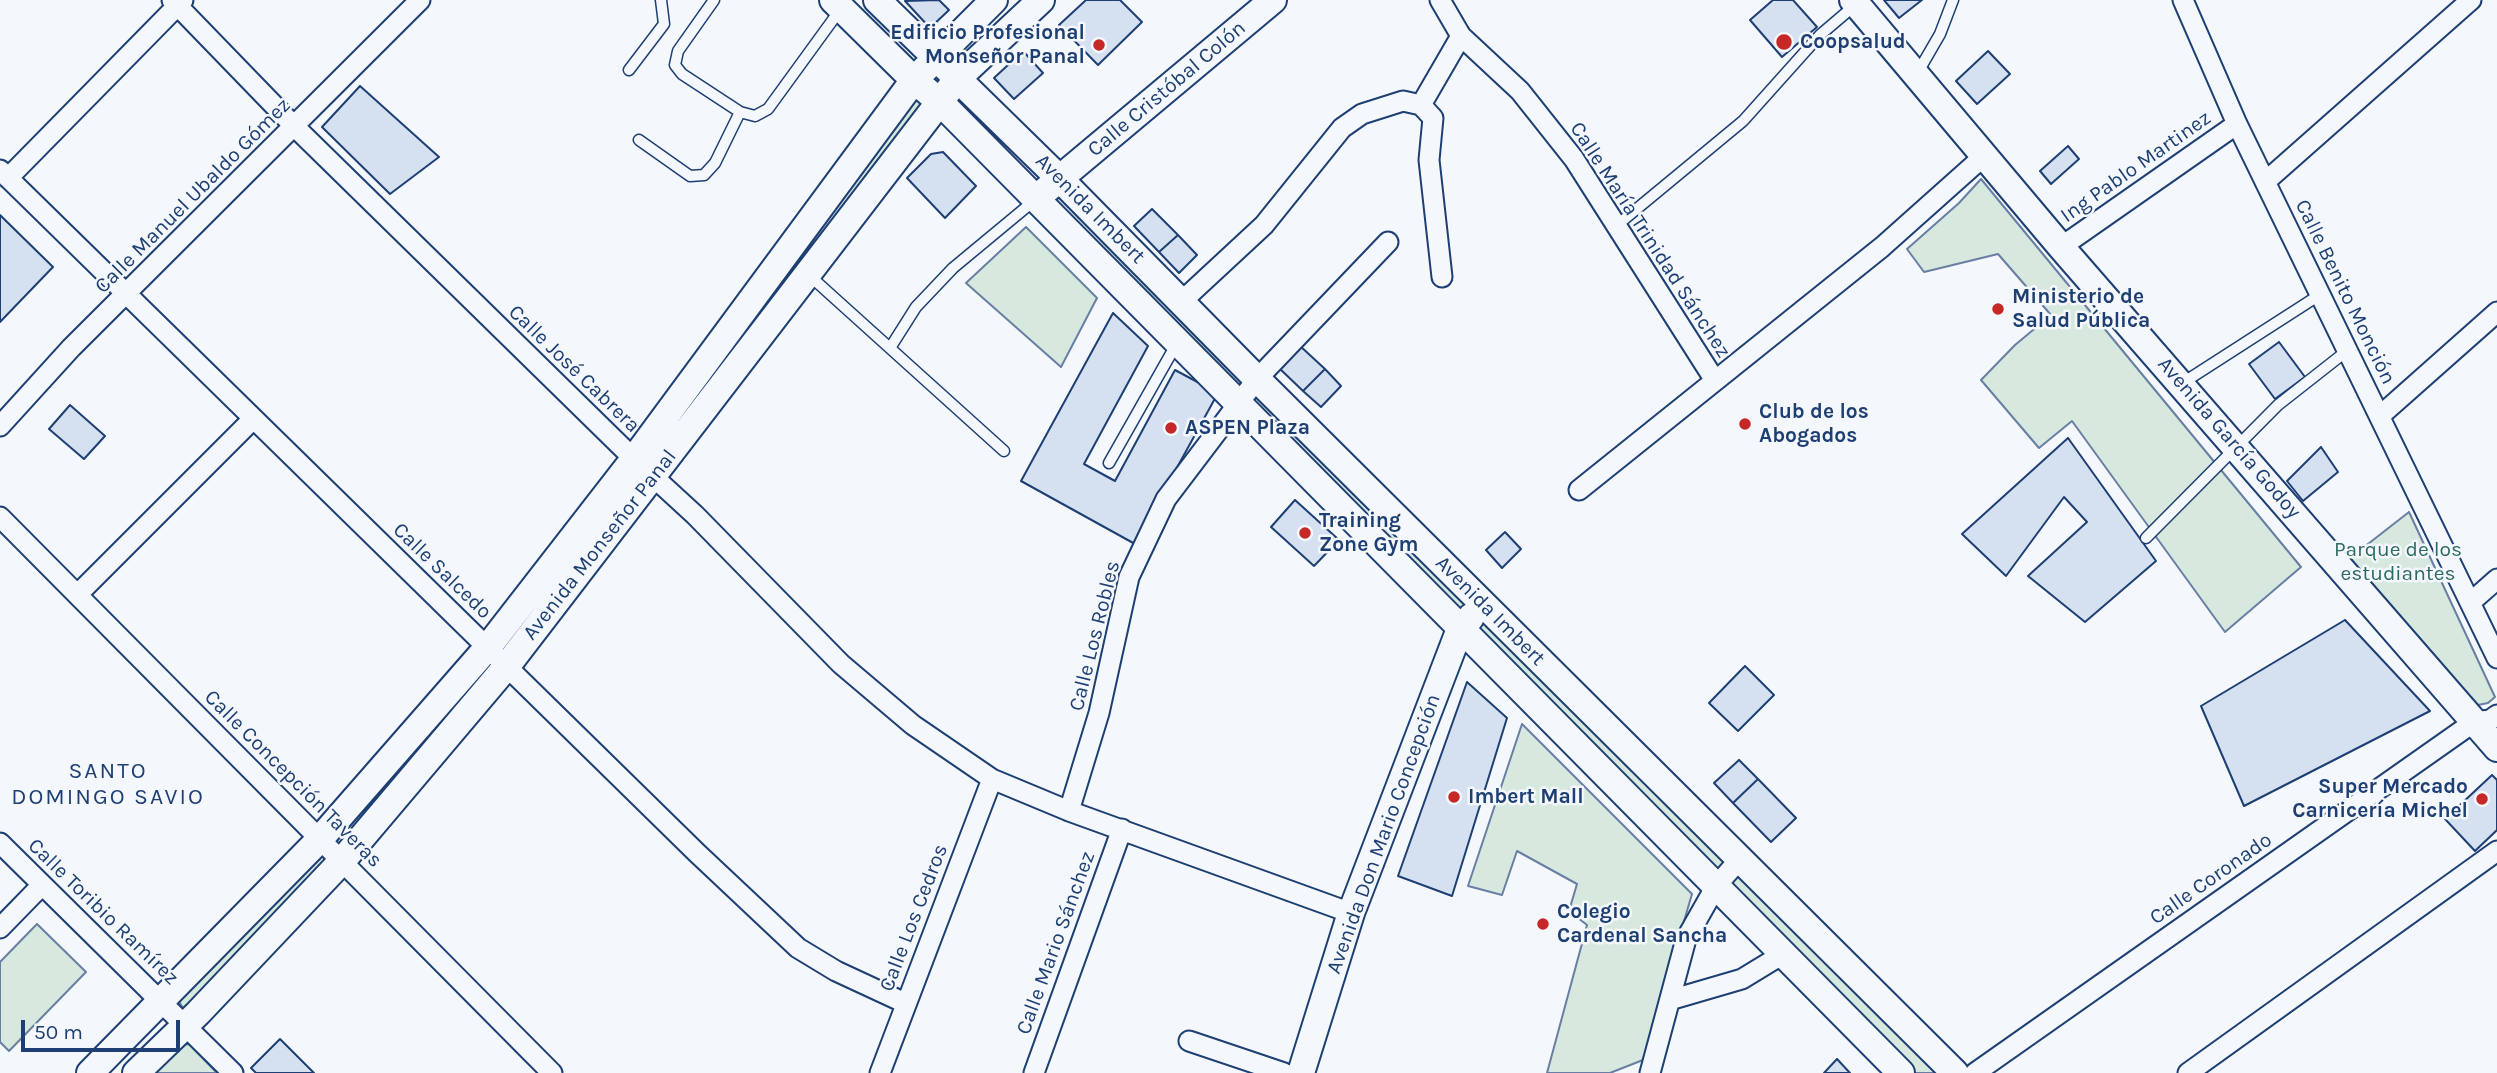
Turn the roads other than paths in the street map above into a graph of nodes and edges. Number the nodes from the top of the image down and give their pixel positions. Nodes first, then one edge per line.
1 (420, 0) edge
2 (661, 0) edge
3 (714, 0) edge
4 (877, 0) edge
5 (994, 0) edge
6 (1041, 0) edge
7 (1273, 0) edge
8 (1440, 0) edge
9 (1953, 0) edge
10 (2183, 0) edge
11 (2471, 0) edge
12 (177, 2) edge
13 (1854, 2) edge
14 (837, 4) edge
15 (1461, 36) junction
16 (936, 59) junction
17 (629, 70) dead end
18 (1916, 75) junction
19 (957, 78) junction
20 (914, 80) junction
21 (940, 102) junction
22 (1421, 105) junction
23 (740, 112) junction
24 (2237, 124) junction
25 (295, 127) junction
26 (639, 140) dead end
27 (1984, 156) junction
28 (4, 174) edge
29 (1060, 179) junction
30 (2265, 182) junction
31 (1035, 200) junction
32 (1616, 226) junction
33 (1388, 242) dead end
34 (2061, 247) junction
35 (808, 274) junction
36 (1442, 277) dead end
37 (2321, 294) junction
38 (125, 295) junction
39 (1181, 302) junction
40 (2497, 312) edge
41 (1177, 343) junction
42 (890, 348) junction
43 (2348, 350) junction
44 (1257, 379) junction
45 (1714, 379) junction
46 (2181, 384) junction
47 (1238, 404) junction
48 (2381, 415) junction
49 (253, 419) junction
50 (0, 426) edge
51 (2237, 448) junction
52 (1004, 451) dead end
53 (634, 459) junction
54 (1109, 463) dead end
55 (653, 477) junction
56 (1579, 490) dead end
57 (0, 517) edge
58 (2146, 538) dead end
59 (2497, 579) edge
60 (79, 593) junction
61 (2471, 602) junction
62 (1482, 603) junction
63 (1460, 628) junction
64 (488, 646) junction
65 (2497, 658) edge
66 (506, 667) junction
67 (2485, 718) edge
68 (2497, 748) edge
69 (992, 779) junction
70 (1069, 811) junction
71 (1122, 829) junction
72 (320, 839) junction
73 (0, 843) edge
74 (2497, 851) edge
75 (1739, 860) junction
76 (342, 861) junction
77 (42, 885) junction
78 (1716, 886) junction
79 (1351, 913) junction
80 (0, 928) edge
81 (1783, 954) junction
82 (1670, 1000) junction
83 (163, 1001) junction
84 (905, 1003) junction
85 (185, 1024) junction
86 (1189, 1041) dead end
87 (1648, 1072) edge
88 (90, 1073) edge
89 (136, 1073) edge
90 (233, 1073) edge
91 (552, 1073) edge
92 (880, 1073) edge
93 (1034, 1073) edge
94 (1284, 1073) edge
95 (1301, 1073) edge
96 (1901, 1073) edge
97 (1955, 1073) edge
98 (1975, 1073) edge
99 (2188, 1073) edge

1 - 25 street, Calle Manuel Ubaldo Gómez
2 - 17 lane
3 - 23 lane
4 - 16 main road, Avenida Imbert
5 - 16 main road, Avenida Monseñor Panal
6 - 19 main road, Avenida Monseñor Panal
7 - 29 main road, Calle Cristóbal Colón
8 - 15 street, Calle María Trinidad Sánchez
9 - 18 lane
10 - 24 street, Calle Benito Monción
11 - 30 street
12 - 25 street, Calle José Cabrera
12 - 28 street
13 - 18 main road, Avenida García Godoy
13 - 32 lane
14 - 20 main road, Avenida Imbert
14 - 23 lane
15 - 22 street
15 - 32 street, Calle María Trinidad Sánchez
16 - 19 main road, Avenida Imbert
16 - 20 main road, Avenida Monseñor Panal
18 - 27 main road, Avenida García Godoy
19 - 21 main road, Avenida Monseñor Panal
19 - 29 main road, Avenida Imbert
20 - 21 main road, Avenida Imbert
20 - 53 main road, Avenida Monseñor Panal
21 - 31 main road, Avenida Imbert
21 - 35 main road, Avenida Monseñor Panal
22 - 36 street
22 - 39 street
23 - 26 lane
24 - 30 street, Calle Benito Monción
24 - 34 street, Ing Pablo Martinez
25 - 38 street, Calle Manuel Ubaldo Gómez
25 - 53 street, Calle José Cabrera
27 - 34 main road, Avenida García Godoy
27 - 45 street
28 - 38 street, Calle Salcedo
29 - 31 main road, Calle Cristóbal Colón
29 - 39 main road, Avenida Imbert
30 - 37 street, Calle Benito Monción
31 - 41 main road, Avenida Imbert
31 - 42 lane
32 - 45 street, Calle María Trinidad Sánchez
33 - 44 street, Calle Los Robles
34 - 46 main road, Avenida García Godoy
35 - 42 lane
35 - 55 main road, Avenida Monseñor Panal
37 - 43 street, Calle Benito Monción
37 - 46 lane
38 - 49 street, Calle Salcedo
38 - 50 street, Calle Manuel Ubaldo Gómez
39 - 44 main road, Avenida Imbert
40 - 48 street
41 - 47 main road, Avenida Imbert
41 - 54 lane
42 - 52 lane
43 - 48 street, Calle Benito Monción
43 - 51 lane
44 - 47 street, Calle Los Robles
44 - 62 main road, Avenida Imbert
45 - 56 street
46 - 51 main road, Avenida García Godoy
47 - 63 main road, Avenida Imbert
47 - 70 street, Calle Los Robles
48 - 61 street, Calle Benito Monción
49 - 60 street
49 - 64 street, Calle Salcedo
51 - 58 lane
51 - 67 main road, Avenida García Godoy
53 - 55 street, Calle José Cabrera
53 - 64 main road, Avenida Monseñor Panal
55 - 66 main road, Avenida Monseñor Panal
55 - 69 street, Calle José Cabrera
57 - 60 street, Calle Concepción Taveras
59 - 61 street
60 - 72 street, Calle Concepción Taveras
61 - 65 street, Calle Benito Monción
62 - 63 main road, Avenida Don Mario Concepción
62 - 75 main road, Avenida Imbert
63 - 78 main road, Avenida Imbert
63 - 79 main road, Avenida Don Mario Concepción
64 - 66 street, Calle Salcedo
64 - 72 main road, Avenida Monseñor Panal
66 - 76 main road, Avenida Monseñor Panal
66 - 84 street, Calle Salcedo
67 - 68 main road, Avenida García Godoy
67 - 98 street, Calle Coronado
69 - 70 street, Calle José Cabrera
69 - 84 street, Calle Los Cedros
70 - 71 street, Calle José Cabrera
71 - 79 street, Calle José Cabrera
71 - 93 street, Calle Mario Sánchez
72 - 76 street, Calle Concepción Taveras
72 - 83 main road, Avenida Monseñor Panal
73 - 77 street, Calle Toribio Ramírez
74 - 99 street
75 - 78 street
75 - 97 main road, Avenida Imbert
76 - 85 main road, Avenida Monseñor Panal
76 - 91 street, Calle Concepción Taveras
77 - 80 street
77 - 83 street, Calle Toribio Ramírez
78 - 81 main road, Avenida Imbert
78 - 82 street
79 - 95 main road, Avenida Don Mario Concepción
81 - 82 street
81 - 96 main road, Avenida Imbert
82 - 87 street
83 - 85 street, Calle Toribio Ramírez
83 - 88 main road, Avenida Monseñor Panal
84 - 92 street, Calle Los Cedros
85 - 89 main road, Avenida Monseñor Panal
85 - 90 street, Calle Toribio Ramírez
86 - 94 street

